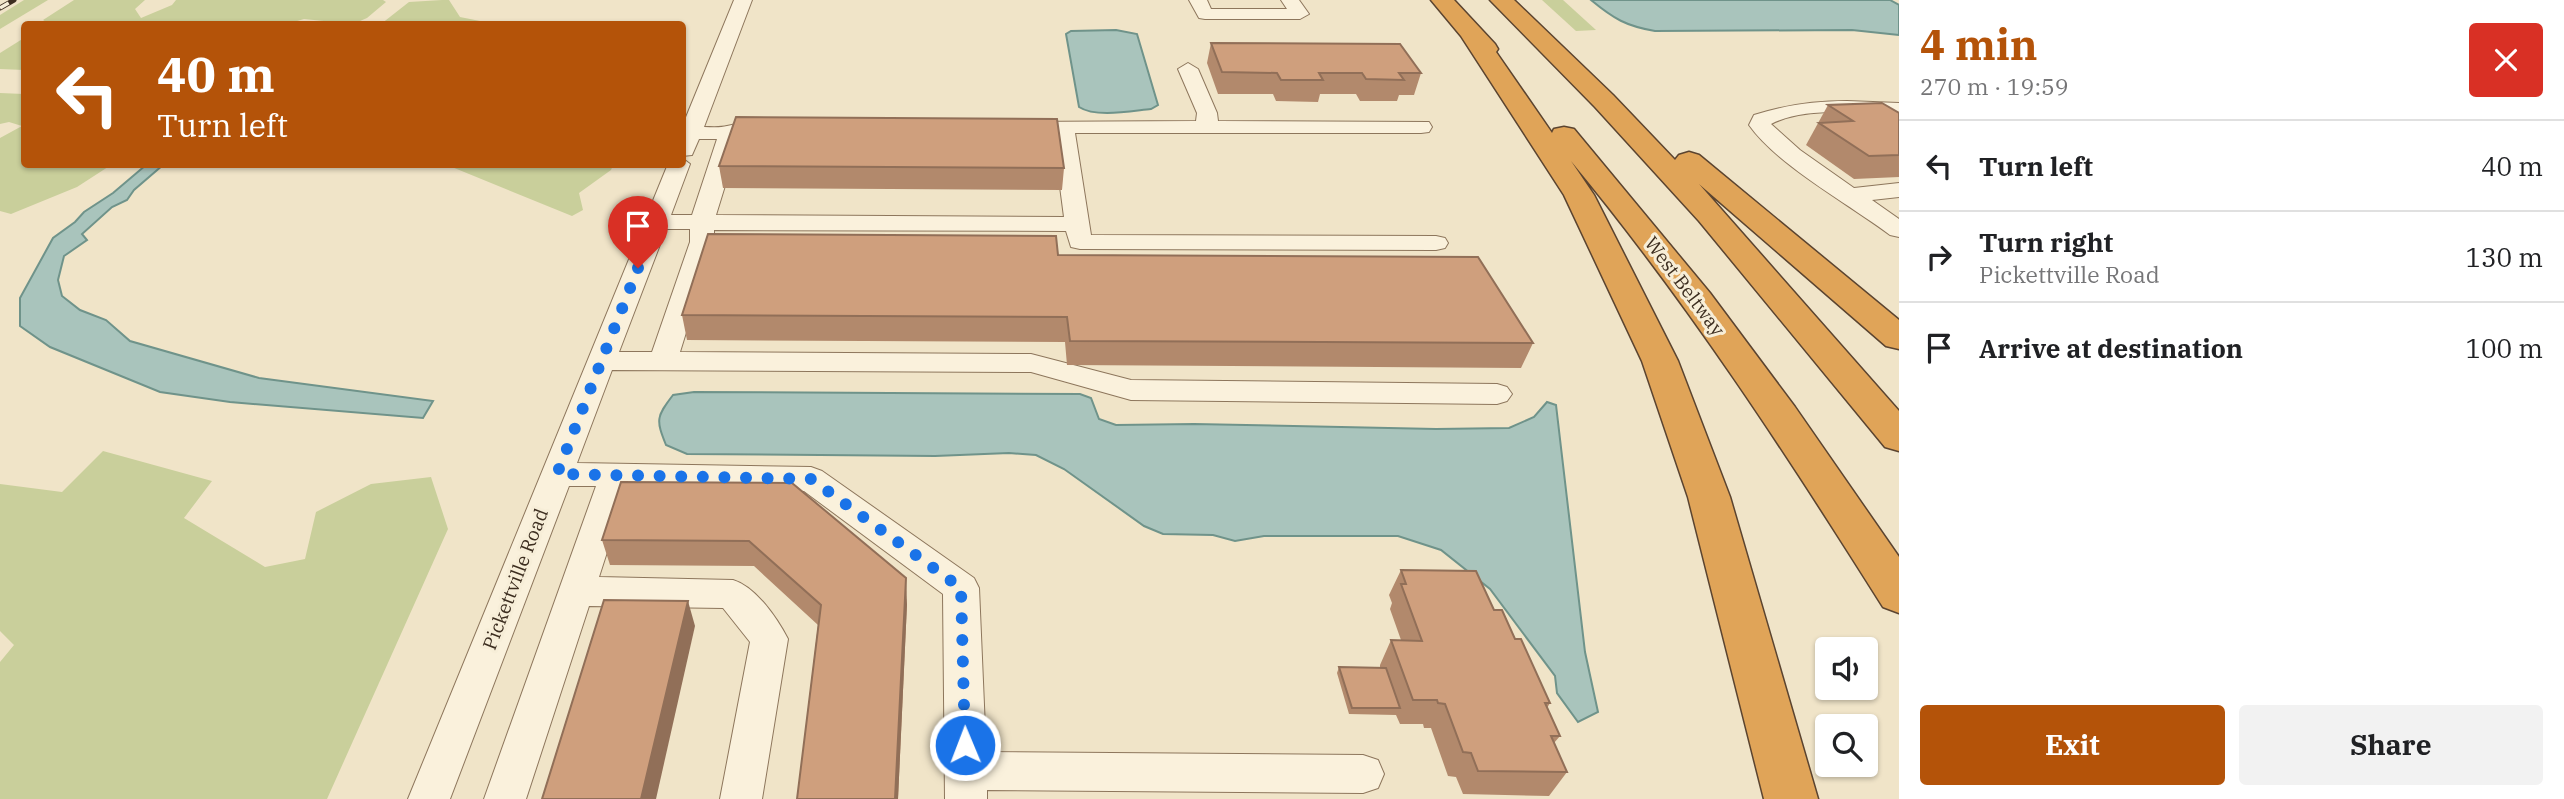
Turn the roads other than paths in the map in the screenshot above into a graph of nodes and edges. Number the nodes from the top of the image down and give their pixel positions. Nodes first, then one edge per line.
1 (743, 0) edge
2 (1442, 0) edge
3 (1199, 1) edge
4 (1291, 1) edge
5 (1507, 6) edge
6 (1470, 31) junction
7 (1188, 69) dead end
8 (1899, 108) edge
9 (787, 126) edge
10 (994, 127) edge
11 (1063, 127) junction
12 (1207, 127) junction
13 (1421, 127) dead end
14 (691, 133) junction
15 (730, 133) junction
16 (686, 145) edge
17 (677, 168) edge
18 (1899, 190) edge
19 (1850, 195) junction
20 (656, 222) junction
21 (702, 222) junction
22 (1077, 224) junction
23 (1899, 230) edge
24 (1436, 243) dead end
25 (1899, 338) edge
26 (601, 361) junction
27 (663, 361) junction
28 (1497, 394) dead end
29 (1899, 437) edge
30 (557, 474) junction
31 (616, 475) junction
32 (576, 591) junction
33 (1899, 594) edge
34 (1363, 774) dead end
35 (966, 785) edge
36 (429, 799) edge
37 (505, 799) edge
38 (741, 799) edge
39 (1791, 799) edge

1 - 14 street
2 - 6 highway, West Beltway
3 - 4 street
5 - 25 highway
5 - 29 highway
6 - 33 highway, West Beltway
6 - 39 highway
7 - 12 street
8 - 19 street
9 - 15 street
10 - 11 street
11 - 12 street
11 - 22 street
12 - 13 street
14 - 15 street
14 - 16 street
15 - 21 street
17 - 20 street, Pickettville Road
18 - 19 street
19 - 23 street
20 - 21 street
20 - 26 street, Pickettville Road
21 - 22 street
21 - 27 street
22 - 24 street
26 - 27 street
26 - 30 street, Pickettville Road
27 - 28 street
30 - 31 street
30 - 36 street, Pickettville Road
31 - 32 street
31 - 35 street
32 - 37 street
32 - 38 street
34 - 35 street

